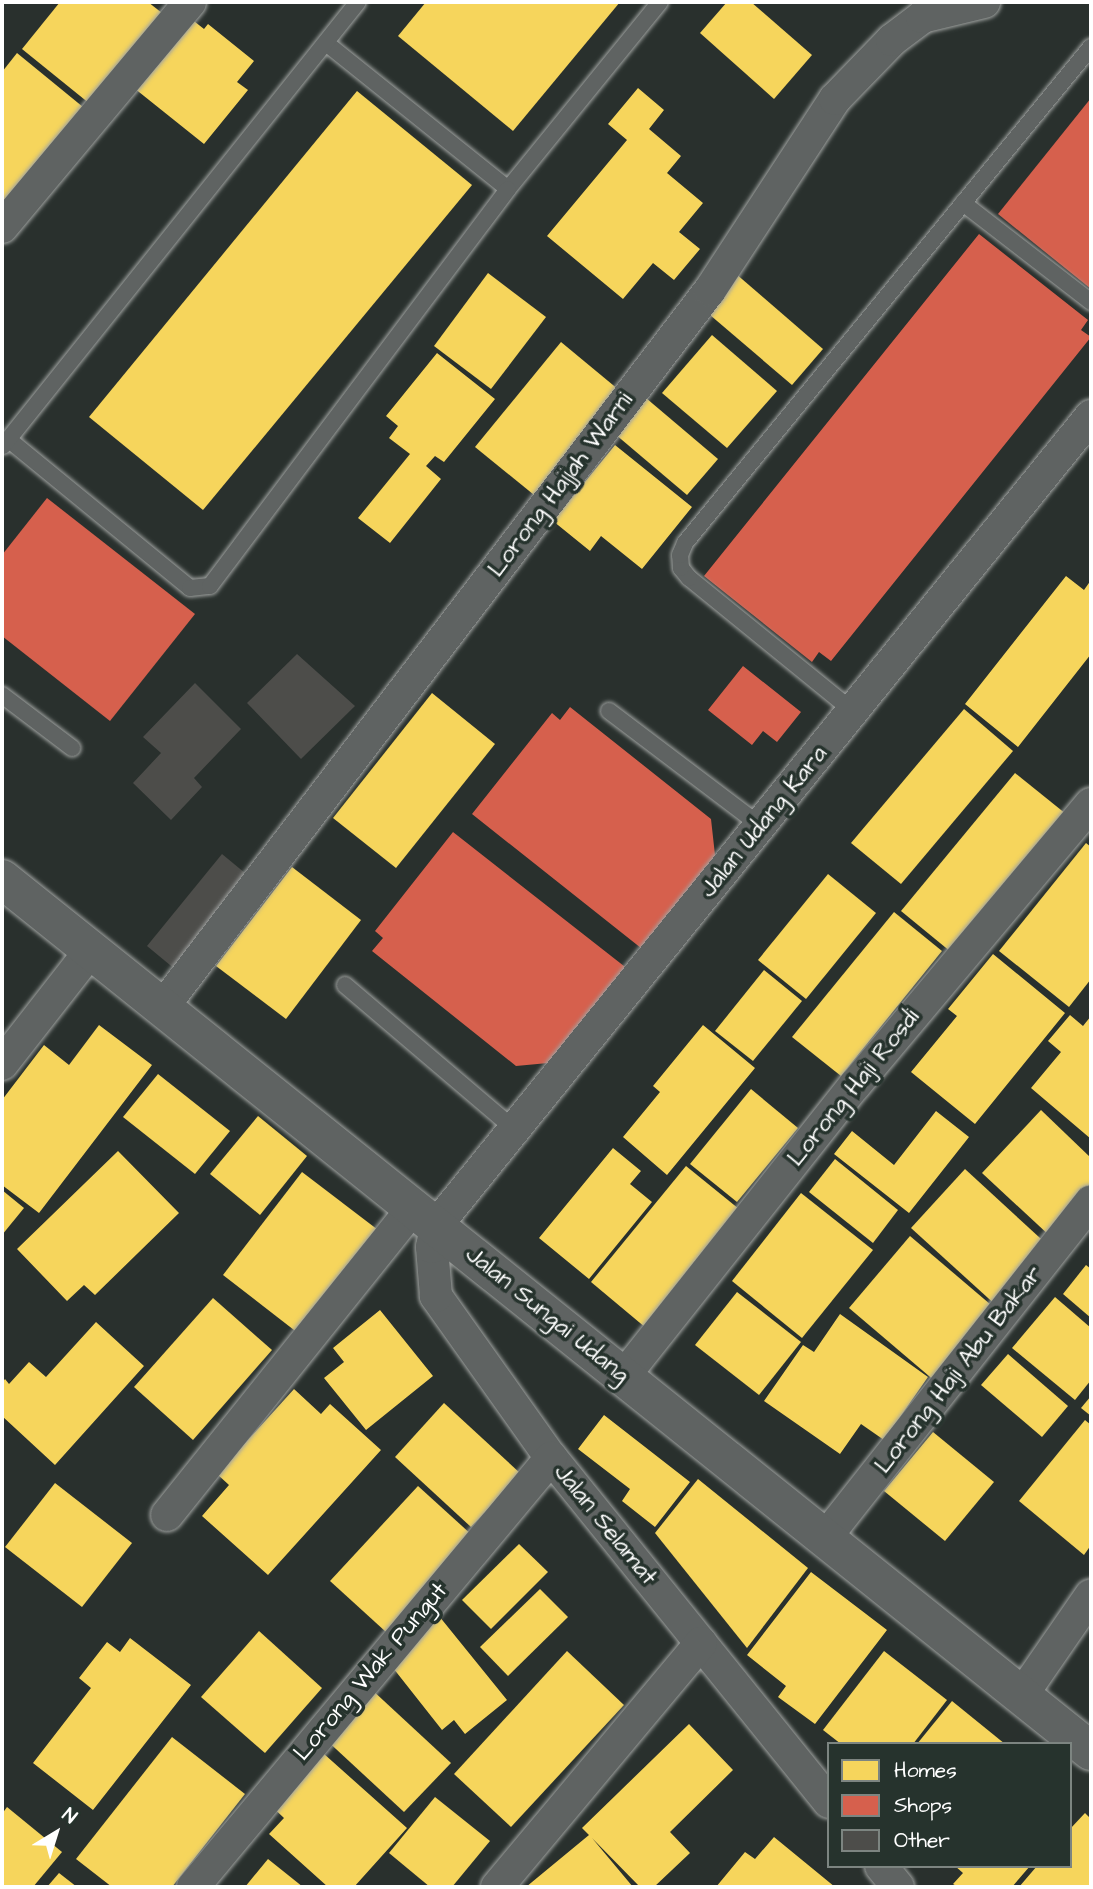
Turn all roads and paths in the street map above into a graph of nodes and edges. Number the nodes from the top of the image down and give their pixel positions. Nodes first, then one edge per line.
1 (190, 2) edge
2 (358, 2) edge
3 (660, 2) edge
4 (984, 2) edge
5 (326, 43) junction
6 (1091, 47) edge
7 (508, 189) junction
8 (964, 203) junction
9 (2, 227) edge
10 (1091, 302) edge
11 (1091, 416) edge
12 (5, 443) edge
13 (2, 695) edge
14 (609, 711) dead end
15 (854, 712) junction
16 (72, 748) dead end
17 (1091, 804) edge
18 (761, 826) junction
19 (2, 879) edge
20 (91, 950) junction
21 (345, 985) dead end
22 (162, 1007) junction
23 (2, 1064) edge
24 (514, 1129) junction
25 (1091, 1201) edge
26 (424, 1217) junction
27 (624, 1376) junction
28 (551, 1458) junction
29 (167, 1515) dead end
30 (825, 1538) junction
31 (1091, 1595) edge
32 (701, 1643) junction
33 (1022, 1695) junction
34 (1091, 1751) edge
35 (827, 1800) edge
36 (883, 1868) edge
37 (193, 1887) edge
38 (497, 1887) edge
39 (898, 1887) edge

1 - 9 street
2 - 5 lane
3 - 7 lane
4 - 22 street, Lorong Hajjah Warni
5 - 7 lane
5 - 12 lane
6 - 8 lane
7 - 12 lane
8 - 10 lane
8 - 15 lane
11 - 15 street, Jalan Udang Kara
13 - 16 lane
14 - 18 lane
15 - 18 street, Jalan Udang Kara
17 - 27 street, Lorong Haji Rosdi
18 - 24 street, Jalan Udang Kara
19 - 20 street, Jalan Sungai Udang
20 - 22 street, Jalan Sungai Udang
20 - 23 street
21 - 24 lane
22 - 26 street, Jalan Sungai Udang
24 - 26 street, Jalan Udang Kara
25 - 30 street, Lorong Haji Abu Bakar
26 - 27 street, Jalan Sungai Udang
26 - 28 street, Jalan Selamat
26 - 29 street, Jalan Udang Kara
27 - 30 street, Jalan Sungai Udang
28 - 32 street, Jalan Selamat
28 - 37 street, Lorong Wak Pungut
30 - 33 street, Jalan Sungai Udang
31 - 33 street
32 - 35 street, Jalan Selamat
32 - 38 street
33 - 34 street, Jalan Sungai Udang
36 - 39 street

